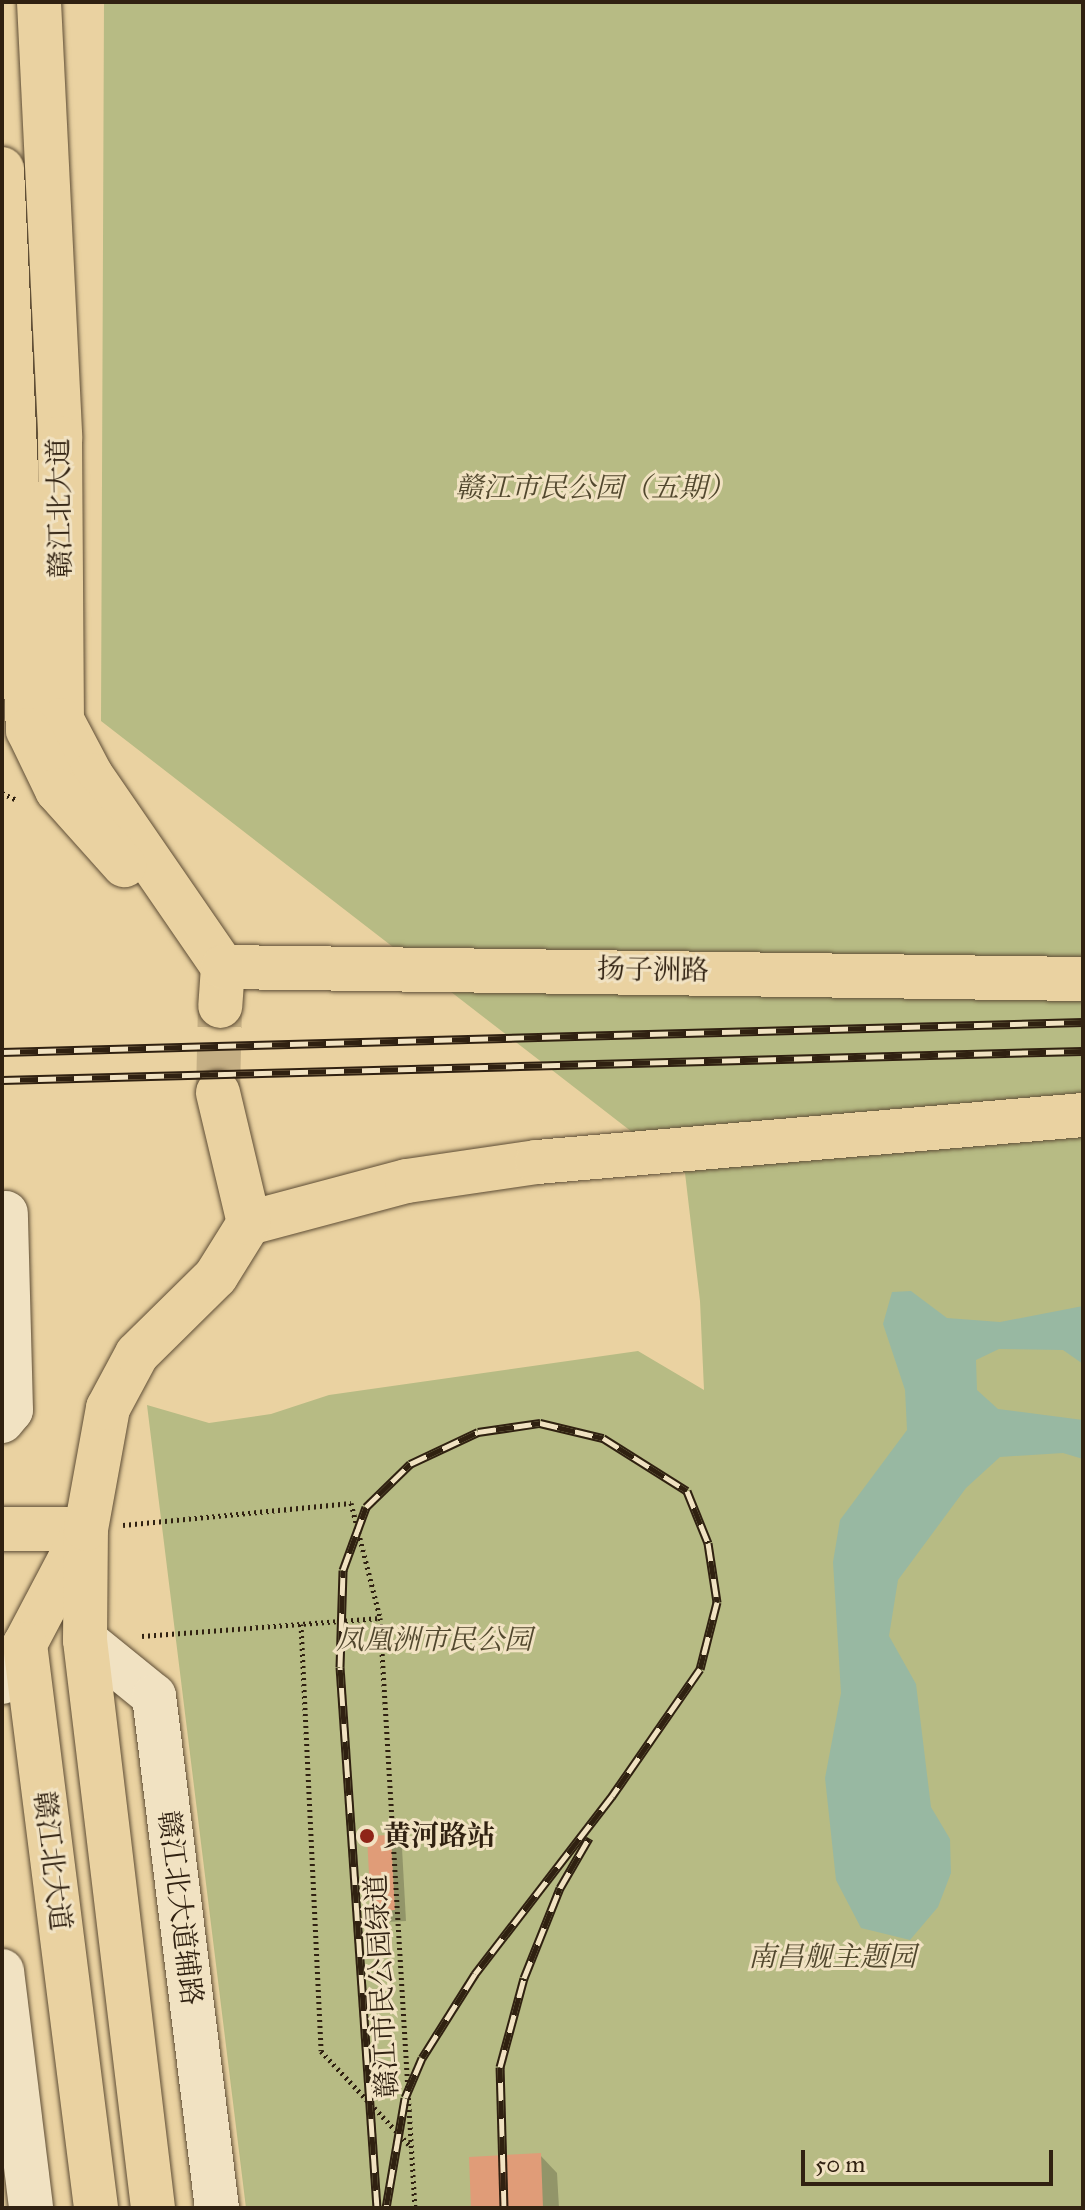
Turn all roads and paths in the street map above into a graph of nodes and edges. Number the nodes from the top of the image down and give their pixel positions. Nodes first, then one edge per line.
1 (39, 2) edge
2 (2, 169) edge
3 (57, 375) junction
4 (6, 376) edge
5 (59, 425) junction
6 (7, 427) edge
7 (1083, 979) edge
8 (222, 986) junction
9 (218, 1093) tunnel mouth
10 (1083, 1115) edge
11 (6, 1213) dead end
12 (249, 1223) junction
13 (5, 1319) edge
14 (2, 1421) edge
15 (2, 1529) edge
16 (86, 1529) junction
17 (380, 1618) junction
18 (301, 1624) junction
19 (85, 1640) junction
20 (13, 1645) edge
21 (2, 1682) edge
22 (54, 1878) junction
23 (2, 1971) edge
24 (412, 2147) junction
25 (31, 2208) edge
26 (87, 2208) edge
27 (96, 2208) edge
28 (153, 2208) edge
29 (217, 2208) edge
30 (415, 2208) edge

1 - 3 main road, 赣江北大道
2 - 4 main road, 赣江北大道
3 - 4 street
3 - 5 main road, 赣江北大道
4 - 6 main road, 赣江北大道
5 - 6 street
5 - 8 main road, 赣江北大道
6 - 8 main road, 赣江北大道
7 - 8 main road, 扬子洲路
9 - 12 main road
10 - 12 main road
11 - 13 street
12 - 16 main road, 赣江北大道
13 - 14 street
15 - 16 main road
16 - 17 path, 赣江市民公园绿道
16 - 19 main road, 赣江北大道
16 - 20 main road, 赣江北大道
17 - 18 path
17 - 24 path, 赣江市民公园绿道
18 - 19 path
18 - 24 path
19 - 20 main road
19 - 28 main road, 赣江北大道
19 - 29 street, 赣江北大道辅路
20 - 21 street
20 - 22 main road, 赣江北大道
22 - 26 street
22 - 27 main road, 赣江北大道
23 - 25 street
24 - 30 path, 赣江市民公园绿道

